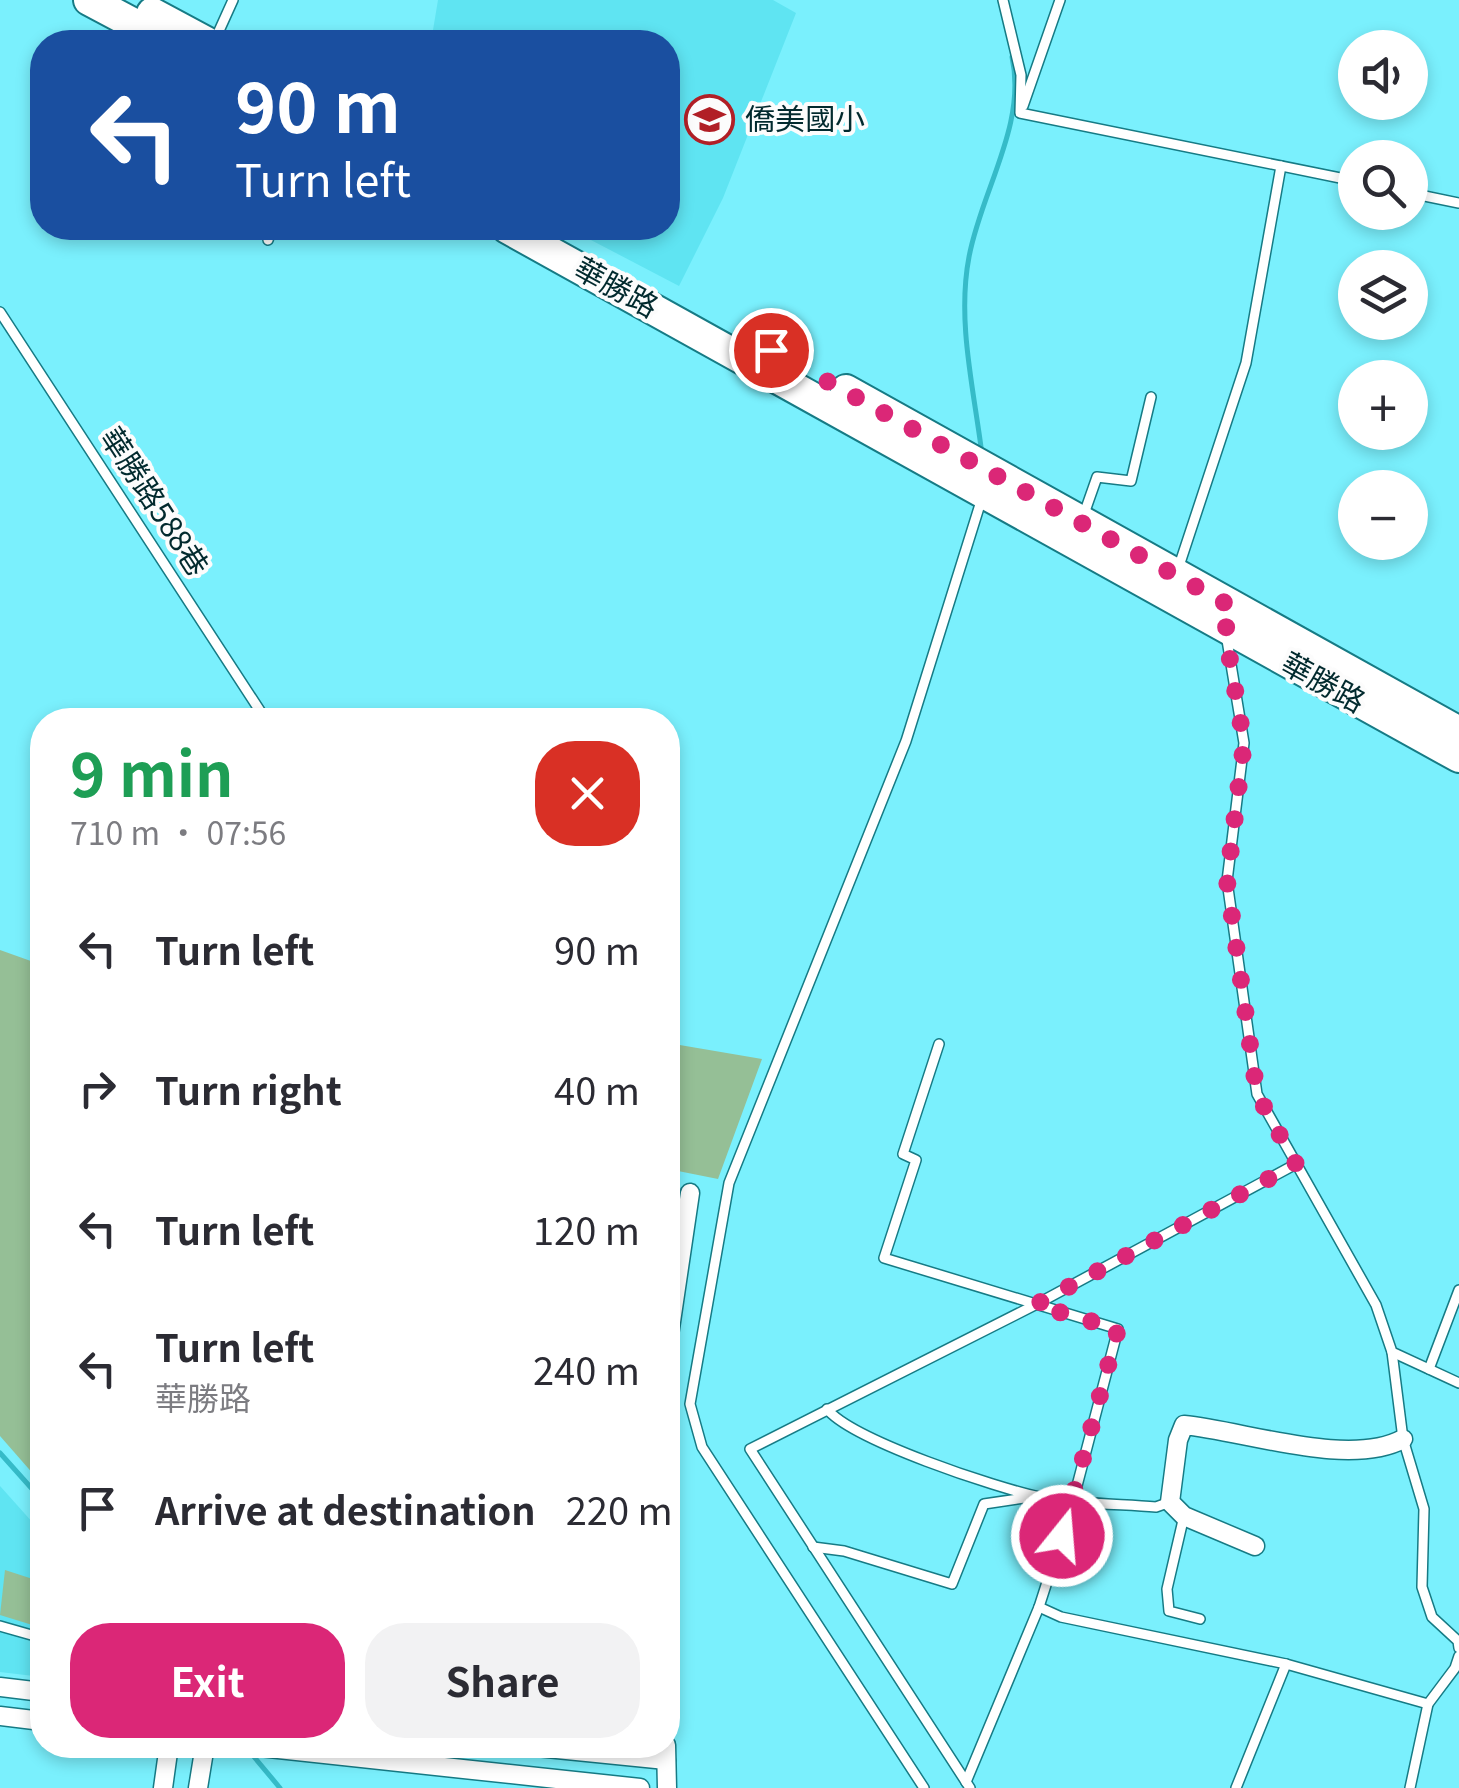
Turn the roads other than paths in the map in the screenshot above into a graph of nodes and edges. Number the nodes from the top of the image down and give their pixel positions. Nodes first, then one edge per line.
1 (89, 0) edge
2 (128, 0) edge
3 (233, 0) edge
4 (1003, 0) edge
5 (1060, 0) edge
6 (145, 30) edge
7 (184, 30) edge
8 (219, 30) edge
9 (1020, 113) junction
10 (1281, 166) junction
11 (1338, 178) edge
12 (1428, 196) edge
13 (1459, 202) edge
14 (543, 240) edge
15 (0, 312) edge
16 (1150, 396) dead end
17 (990, 483) junction
18 (1081, 521) junction
19 (1172, 584) junction
20 (1230, 619) junction
21 (258, 708) edge
22 (1459, 732) edge
23 (1459, 757) edge
24 (939, 1044) dead end
25 (1296, 1164) junction
26 (690, 1192) dead end
27 (680, 1260) edge
28 (1459, 1290) edge
29 (1035, 1305) junction
30 (1392, 1352) junction
31 (1428, 1368) junction
32 (1459, 1383) edge
33 (827, 1409) junction
34 (1403, 1439) junction
35 (1037, 1496) junction
36 (1073, 1501) junction
37 (1177, 1509) junction
38 (1255, 1546) dead end
39 (813, 1547) junction
40 (1039, 1607) junction
41 (1200, 1619) dead end
42 (0, 1626) edge
43 (30, 1635) edge
44 (1459, 1648) edge
45 (1459, 1656) edge
46 (1286, 1664) junction
47 (0, 1687) edge
48 (30, 1691) edge
49 (1428, 1704) junction
50 (0, 1716) edge
51 (30, 1720) edge
52 (167, 1758) edge
53 (203, 1758) edge
54 (360, 1758) edge
55 (666, 1758) edge
56 (968, 1785) edge
57 (163, 1788) edge
58 (198, 1788) edge
59 (640, 1788) edge
60 (667, 1788) edge
61 (924, 1788) edge
62 (1236, 1788) edge
63 (1410, 1788) edge

1 - 6 main road
2 - 7 main road
3 - 8 lane
4 - 9 lane
5 - 9 lane
9 - 10 lane
10 - 11 lane
10 - 19 lane
12 - 13 lane
14 - 17 main road, 華勝路
15 - 21 lane, 華勝路588巷
16 - 18 lane
17 - 18 main road, 華勝路
17 - 19 main road, 華勝路
17 - 61 lane
18 - 19 main road, 華勝路
19 - 20 main road, 華勝路
20 - 22 main road, 華勝路
20 - 23 main road, 華勝路
20 - 25 lane
24 - 29 lane
25 - 29 lane
25 - 30 lane
26 - 27 street
28 - 31 lane
29 - 33 lane
29 - 36 lane
30 - 31 lane
30 - 34 lane
31 - 32 lane
33 - 35 lane
33 - 39 lane
34 - 37 street
34 - 44 lane
35 - 36 lane
35 - 39 lane
36 - 37 lane
36 - 40 lane
37 - 38 street
37 - 41 lane
39 - 56 lane
40 - 46 lane
40 - 56 lane
42 - 43 lane
45 - 49 lane
46 - 49 lane
46 - 62 lane
47 - 48 street
49 - 63 lane
50 - 51 street
52 - 57 street
53 - 58 street
54 - 59 street
55 - 60 street

